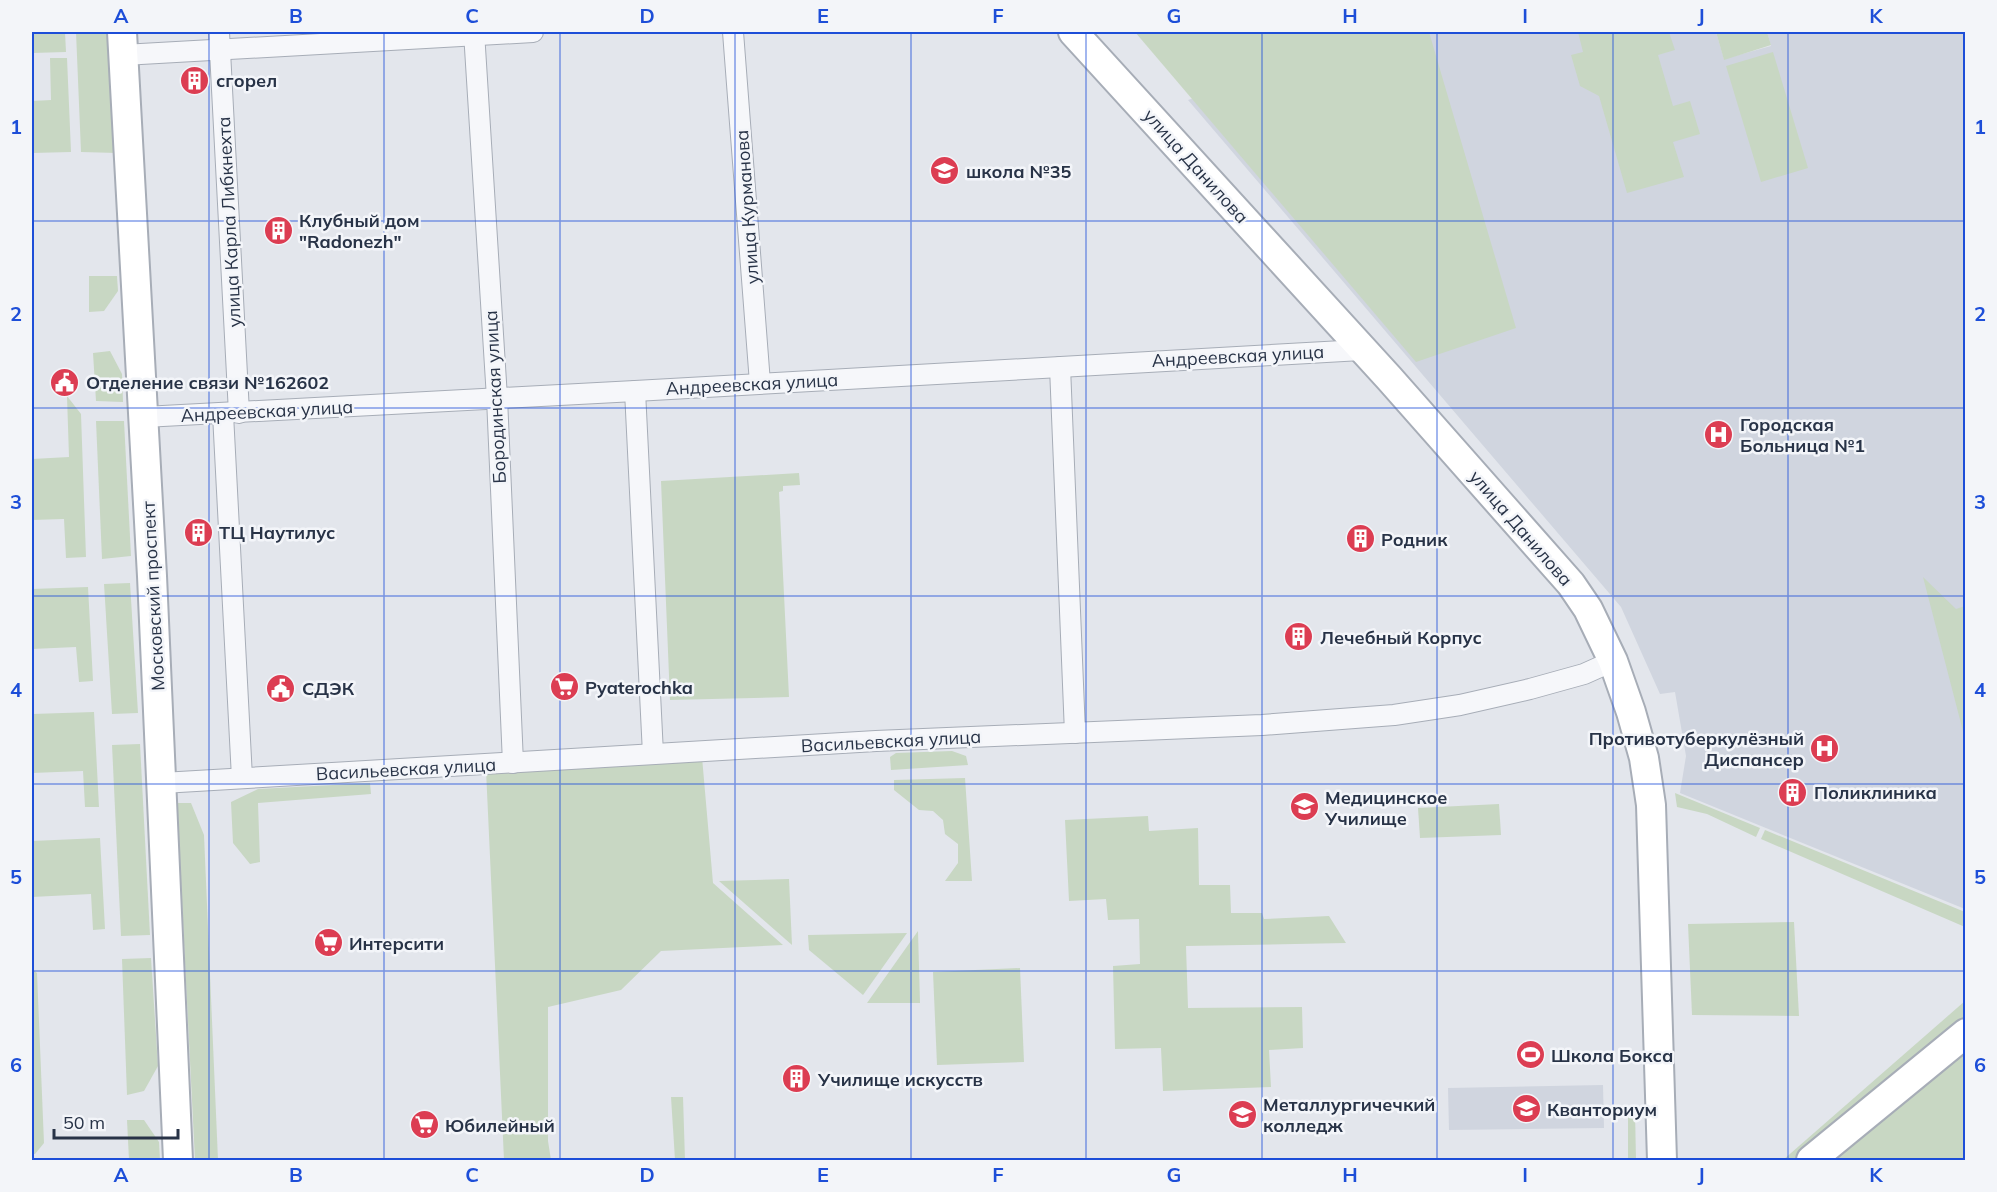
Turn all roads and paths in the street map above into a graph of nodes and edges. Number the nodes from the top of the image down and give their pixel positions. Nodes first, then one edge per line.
1 (533, 32) edge
2 (733, 32) edge
3 (1073, 32) edge
4 (474, 33) edge
5 (220, 41) edge
6 (123, 43) edge
7 (1361, 350) junction
8 (1060, 367) junction
9 (760, 383) junction
10 (635, 391) junction
11 (497, 398) junction
12 (231, 413) junction
13 (144, 417) junction
14 (1613, 661) junction
15 (1075, 733) junction
16 (653, 754) junction
17 (513, 762) junction
18 (242, 778) junction
19 (162, 783) junction
20 (1965, 1033) edge
21 (178, 1161) edge
22 (1662, 1161) edge
23 (1810, 1161) edge

1 - 4 street
2 - 9 street, улица Курманова
3 - 7 main road, улица Данилова
4 - 5 street
4 - 11 street, Бородинская улица
5 - 6 street
5 - 12 street, улица Карла Либкнехта
6 - 13 main road, Московский проспект
7 - 8 street, Андреевская улица
7 - 14 main road, улица Данилова
8 - 9 street, Андреевская улица
8 - 15 street
9 - 10 street, Андреевская улица
10 - 11 street, Андреевская улица
10 - 16 street
11 - 12 street, Андреевская улица
11 - 17 street, Бородинская улица
12 - 13 street, Андреевская улица
12 - 18 street, улица Карла Либкнехта
13 - 19 main road, Московский проспект
14 - 15 street, Васильевская улица
14 - 22 main road, улица Данилова
15 - 16 street, Васильевская улица
16 - 17 street, Васильевская улица
17 - 18 street, Васильевская улица
18 - 19 street, Васильевская улица
19 - 21 main road, Московский проспект
20 - 23 main road

